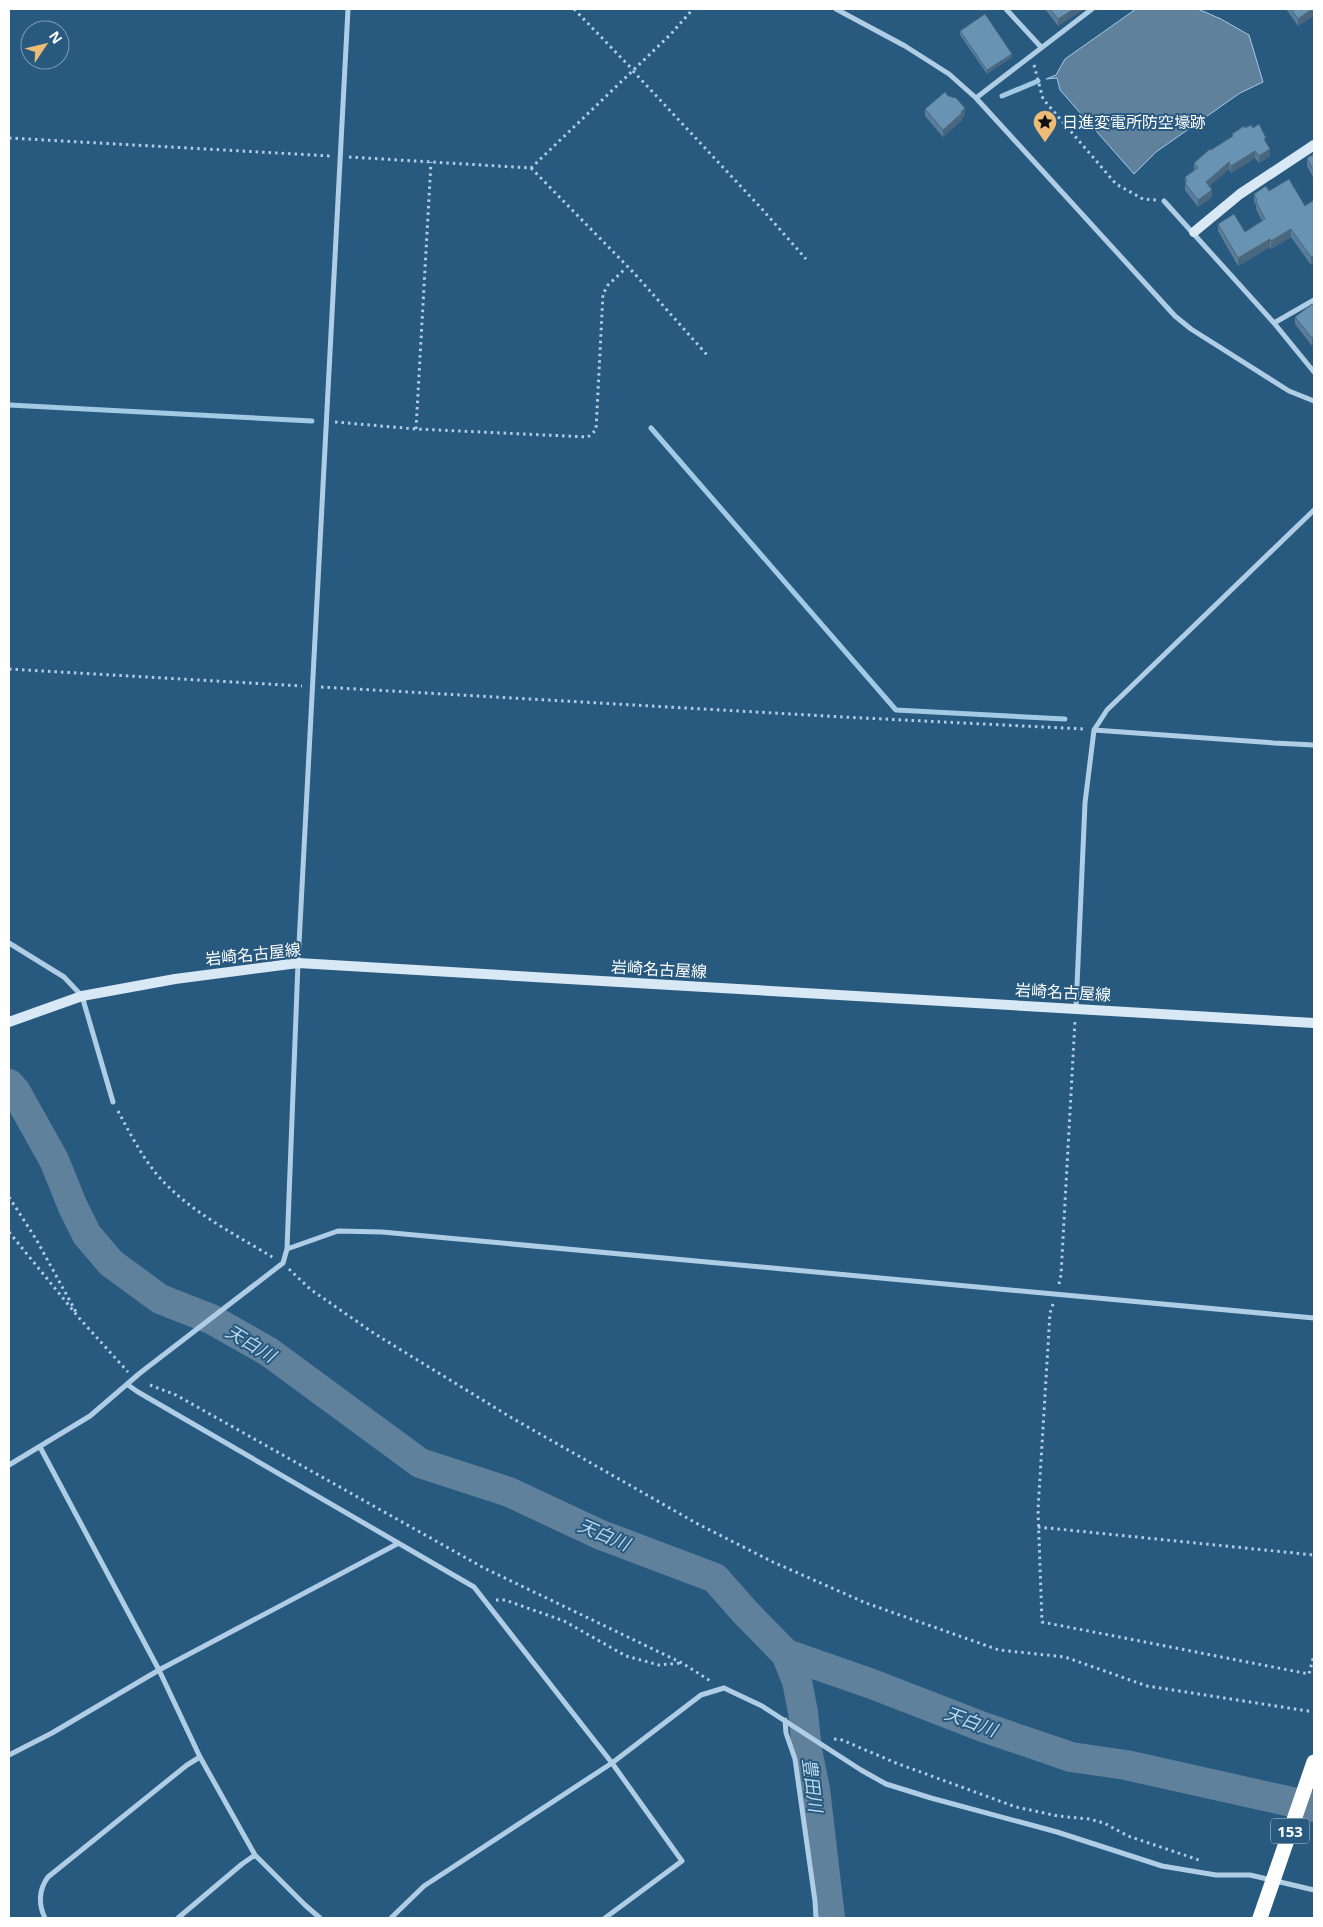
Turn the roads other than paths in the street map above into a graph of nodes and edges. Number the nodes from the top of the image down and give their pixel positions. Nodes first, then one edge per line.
1 (348, 9) edge
2 (836, 9) edge
3 (1006, 9) edge
4 (1092, 9) edge
5 (1041, 47) junction
6 (976, 98) junction
7 (1314, 145) edge
8 (1164, 201) road end
9 (1194, 232) junction
10 (1314, 300) edge
11 (1274, 322) junction
12 (1314, 372) edge
13 (1314, 401) edge
14 (1314, 510) edge
15 (1094, 730) junction
16 (1314, 745) edge
17 (9, 943) edge
18 (298, 963) junction
19 (82, 996) junction
20 (1076, 1008) junction
21 (9, 1022) edge
22 (1314, 1023) edge
23 (113, 1102) road end
24 (287, 1250) junction
25 (1314, 1318) edge
26 (128, 1385) junction
27 (40, 1447) junction
28 (9, 1465) edge
29 (397, 1544) junction
30 (159, 1670) junction
31 (785, 1720) junction
32 (9, 1755) edge
33 (200, 1757) junction
34 (1314, 1762) edge
35 (612, 1763) junction
36 (255, 1855) junction
37 (1314, 1890) edge
38 (44, 1918) edge
39 (178, 1918) edge
40 (320, 1918) edge
41 (391, 1918) edge
42 (605, 1918) edge
43 (816, 1918) edge
44 (1260, 1918) edge

1 - 18 street
2 - 6 street
3 - 5 street
4 - 5 street
5 - 6 street
6 - 13 street
7 - 9 main road
8 - 9 street
9 - 11 street
10 - 11 street
11 - 12 street
14 - 15 street
15 - 16 street
15 - 20 street
17 - 19 street
18 - 19 main road, 岩崎名古屋線
18 - 20 main road, 岩崎名古屋線
18 - 24 street
19 - 21 main road, 岩崎名古屋線
19 - 23 street
20 - 22 main road, 岩崎名古屋線
24 - 25 street
24 - 26 street
26 - 27 street
26 - 29 street
27 - 28 street
27 - 30 street
29 - 30 street
29 - 35 street
30 - 32 street
30 - 33 street
31 - 35 street
31 - 37 street
31 - 43 street
33 - 36 street
33 - 38 street
34 - 44 highway, 153
35 - 41 street
35 - 42 street
36 - 39 street
36 - 40 street

